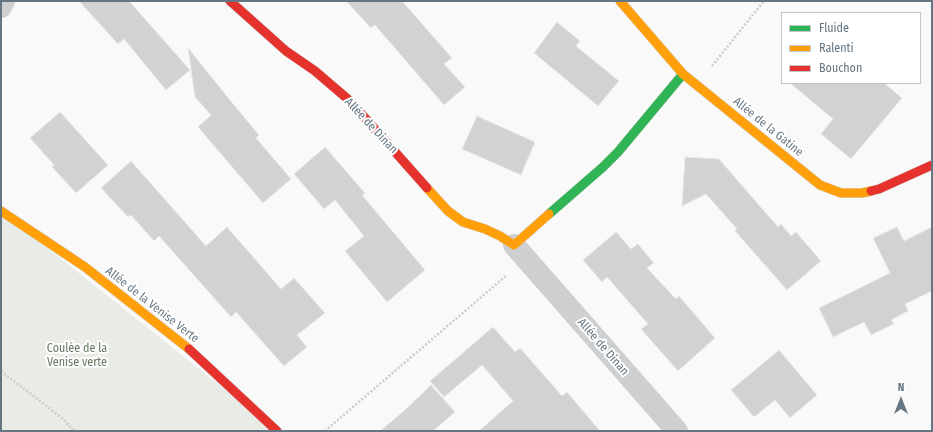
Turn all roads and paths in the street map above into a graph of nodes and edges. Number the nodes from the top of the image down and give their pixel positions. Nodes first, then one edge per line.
1 (4, 1) edge
2 (230, 1) edge
3 (620, 1) edge
4 (764, 1) edge
5 (1, 7) edge
6 (683, 74) junction
7 (697, 84) junction
8 (932, 165) edge
9 (1, 211) edge
10 (520, 252) junction
11 (1, 371) edge
12 (74, 431) edge
13 (277, 431) edge
14 (325, 431) edge
15 (677, 431) edge

1 - 5 street
2 - 10 street, Allée de Dinan
3 - 6 street, Allée de la Gatine
4 - 7 path
6 - 7 street, Allée de la Gatine
6 - 10 street
7 - 8 street, Allée de la Gatine
9 - 13 street, Allée de la Venise Verte
10 - 14 path
10 - 15 street, Allée de Dinan
11 - 12 path

